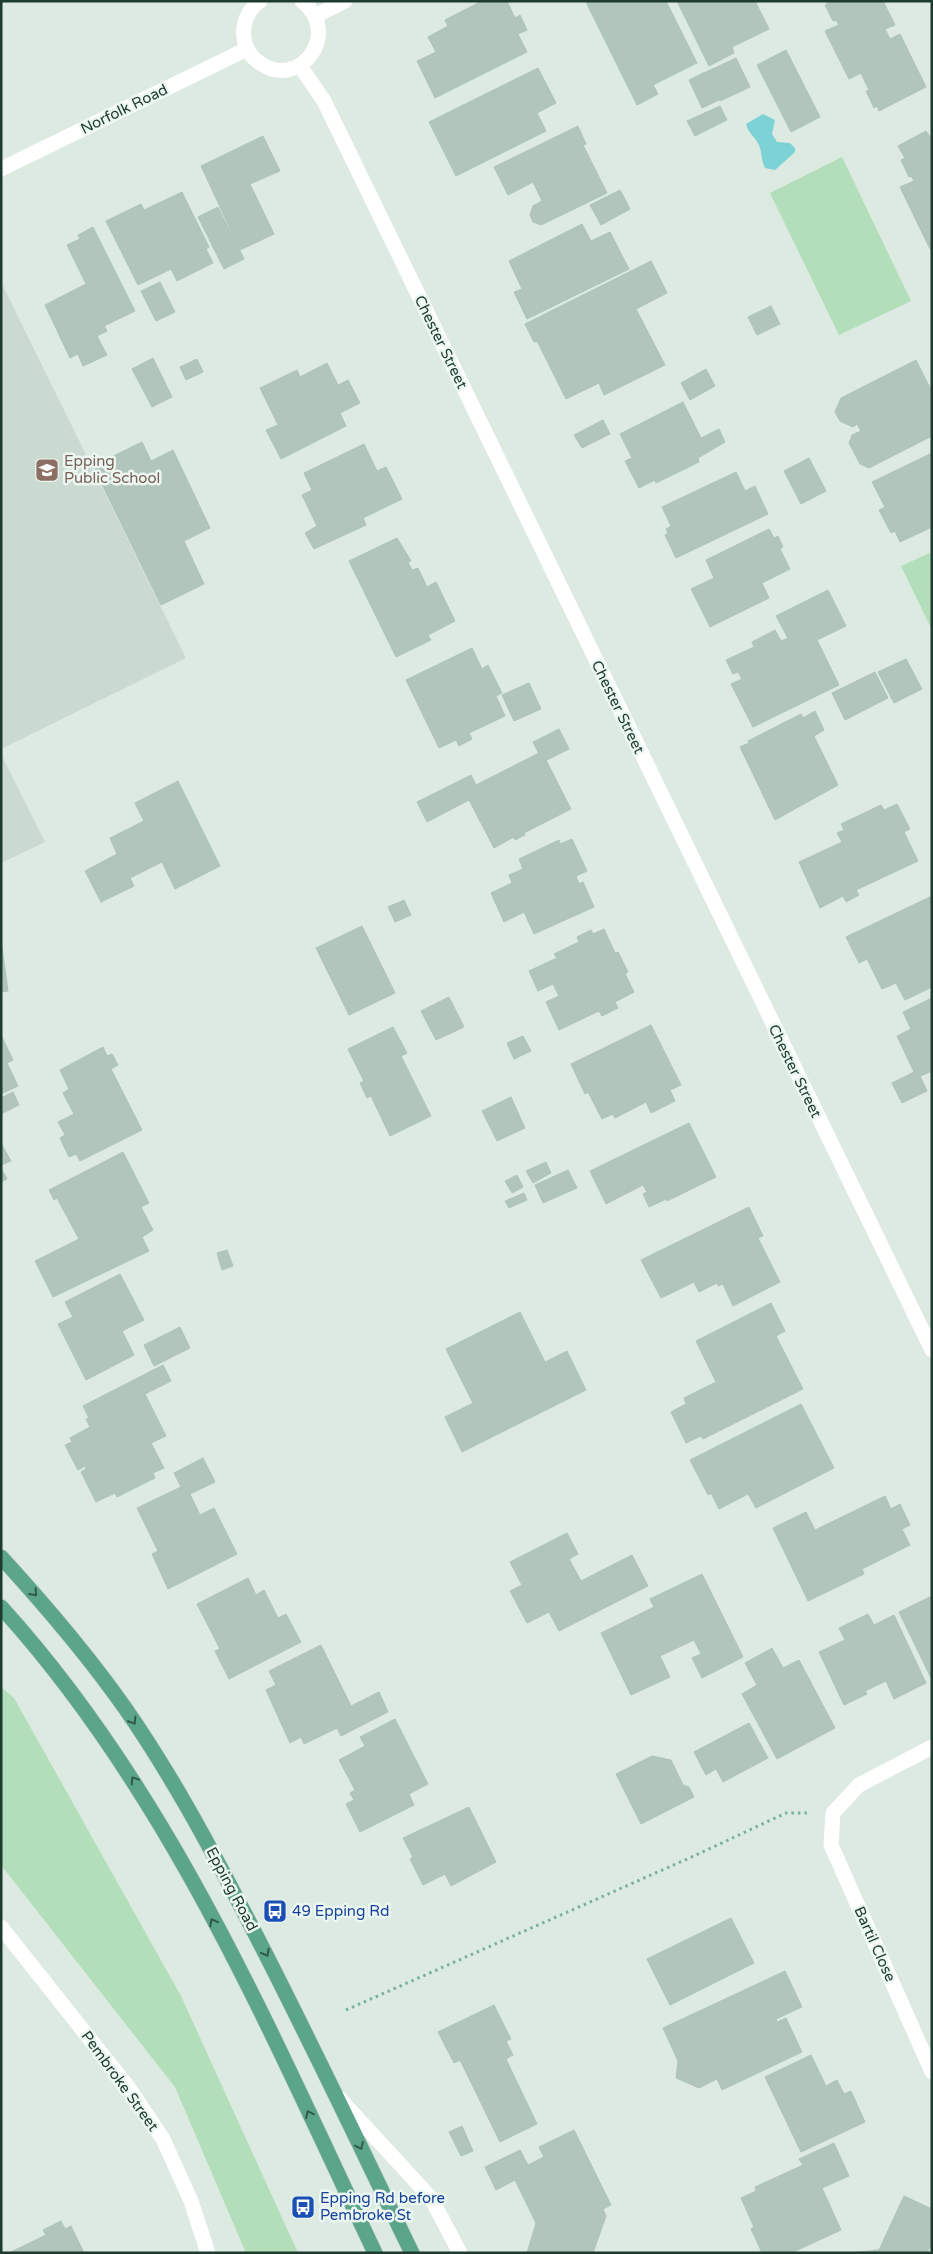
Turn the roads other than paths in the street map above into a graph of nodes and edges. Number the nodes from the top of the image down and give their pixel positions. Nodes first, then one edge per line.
1 (260, 1) edge
2 (302, 1) edge
3 (345, 1) edge
4 (315, 16) junction
5 (247, 49) junction
6 (300, 66) junction
7 (1, 169) edge
8 (932, 1350) edge
9 (1, 1557) edge
10 (1, 1607) edge
11 (932, 1747) edge
12 (1, 1926) edge
13 (932, 2072) edge
14 (334, 2094) junction
15 (208, 2253) edge
16 (375, 2253) edge
17 (412, 2253) edge
18 (460, 2253) edge

1 - 5 street
2 - 4 street
3 - 4 street
4 - 6 street
5 - 6 street
5 - 7 street, Norfolk Road
6 - 8 street, Chester Street
9 -> 14 main road, Epping Road
16 -> 10 main road
11 - 13 street, Bartil Close
12 - 15 street, Pembroke Street
14 -> 17 main road, Epping Road
14 - 18 street

